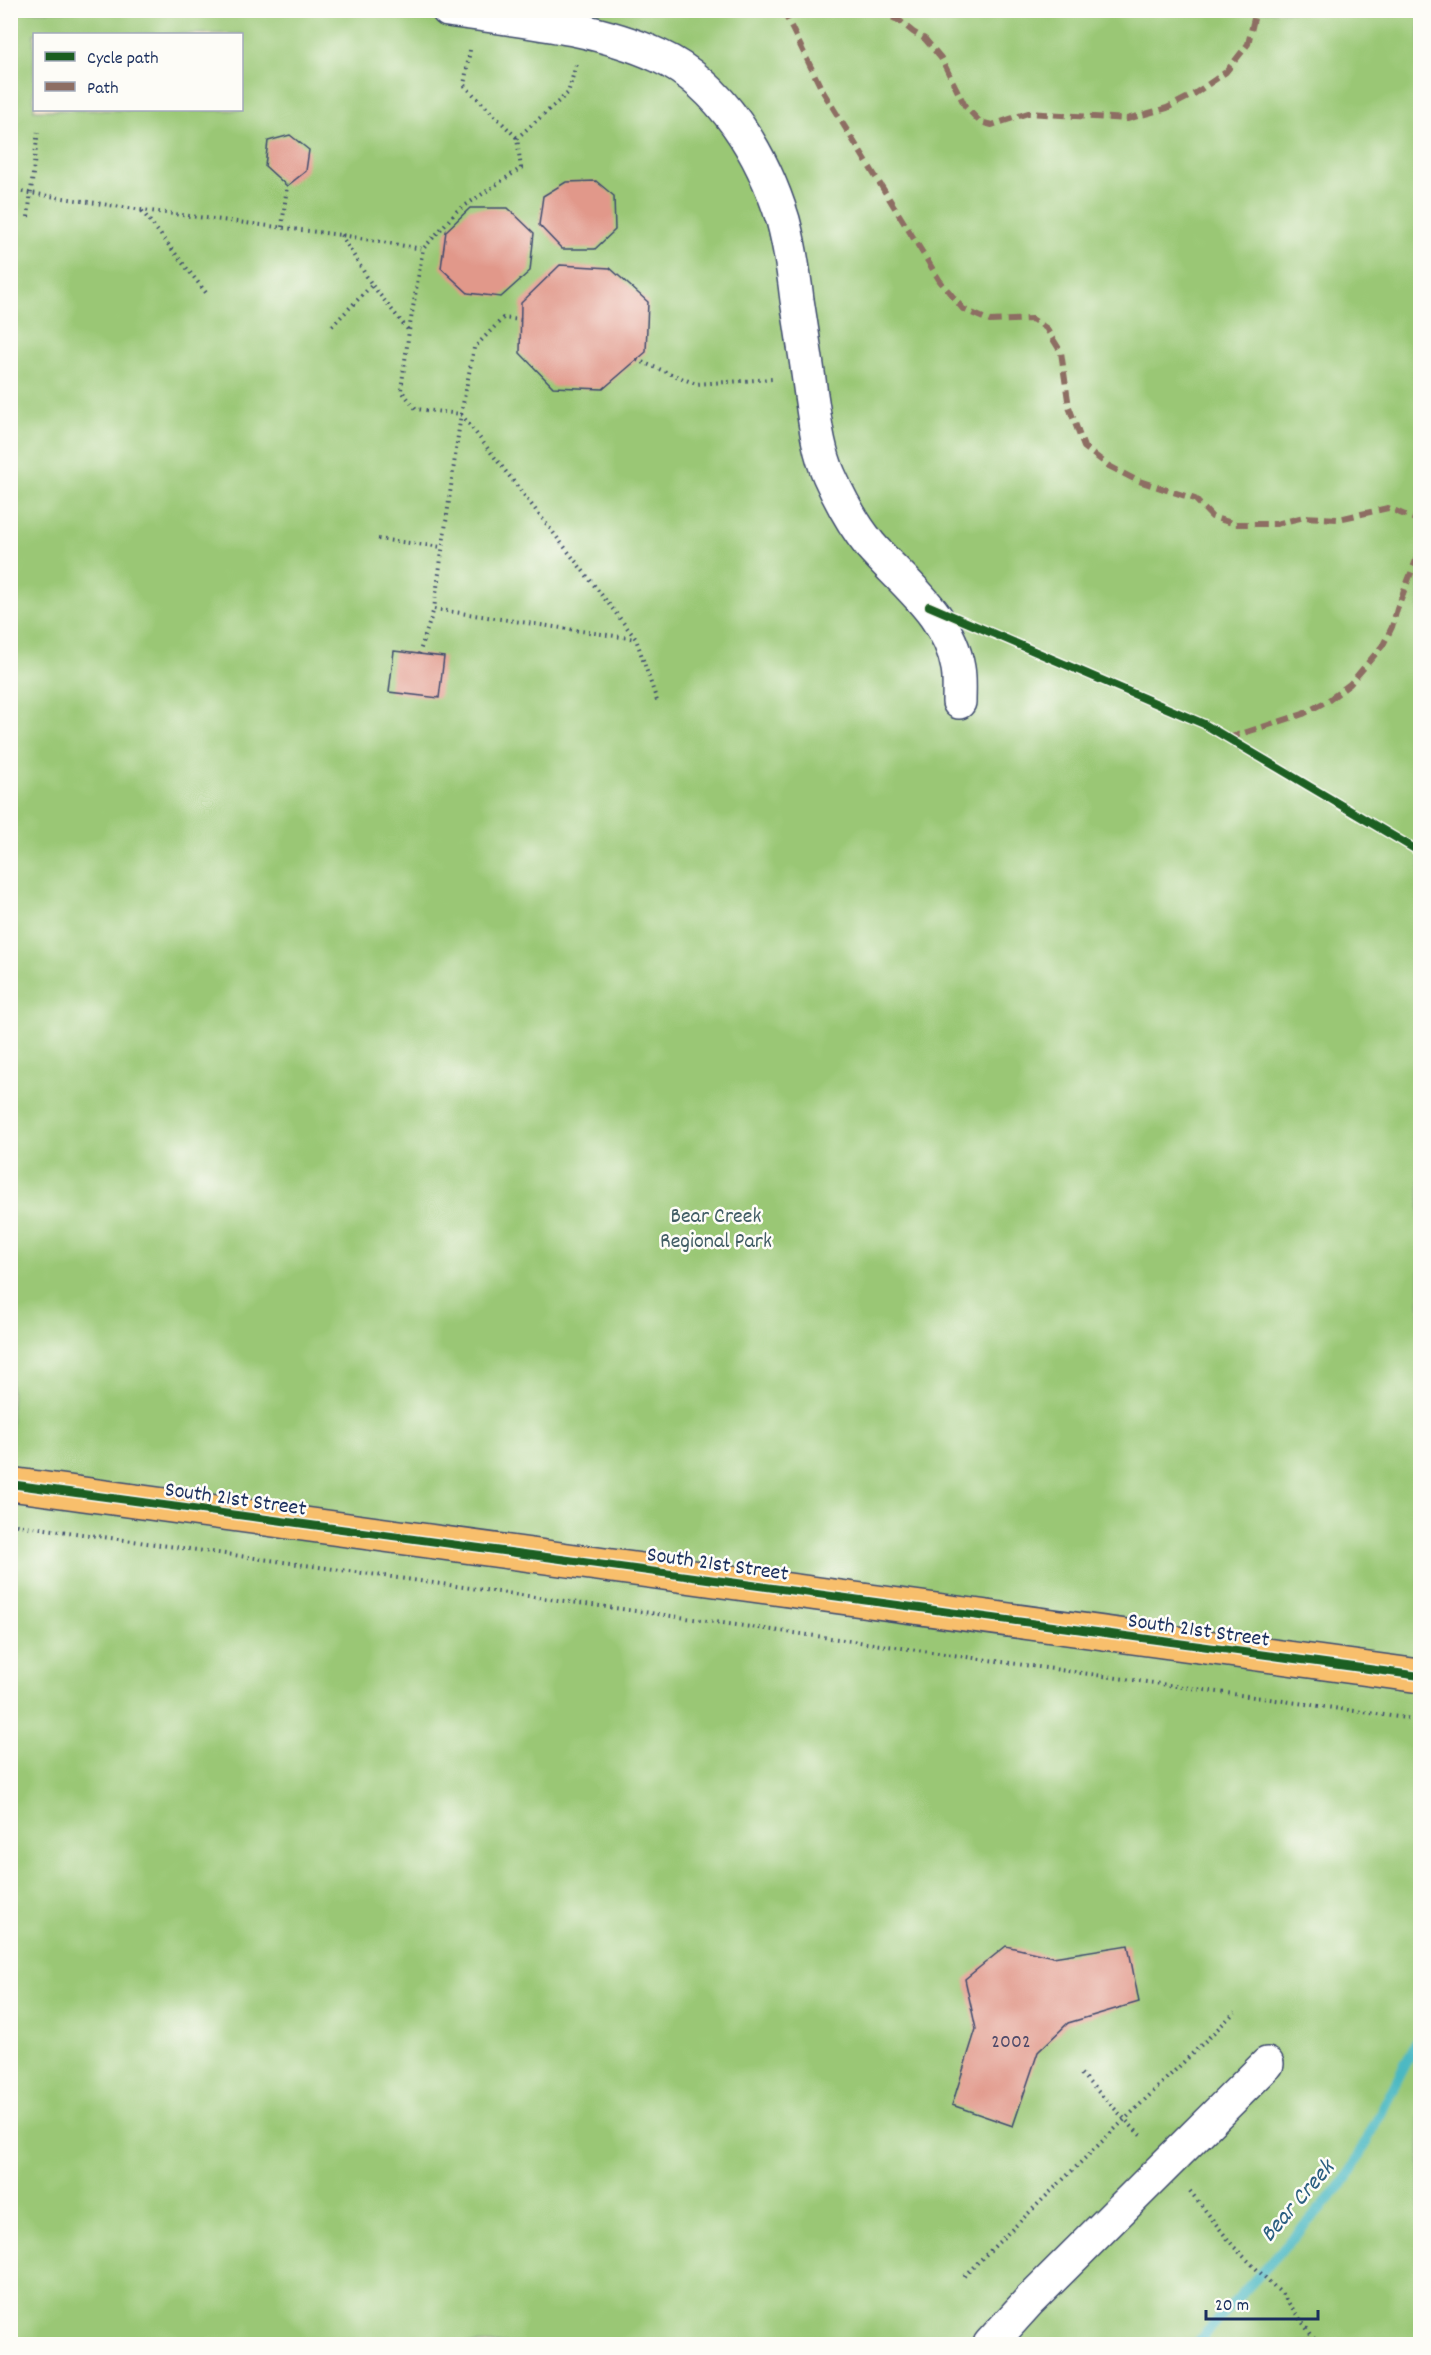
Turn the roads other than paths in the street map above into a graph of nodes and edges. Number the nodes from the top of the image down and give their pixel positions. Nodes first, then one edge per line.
1 (462, 13) edge
2 (959, 702) dead end
3 (10, 1484) edge
4 (1420, 1676) edge
5 (1267, 2064) dead end
6 (990, 2344) edge

1 - 2 lane
3 - 4 main road, South 21st Street
5 - 6 lane

